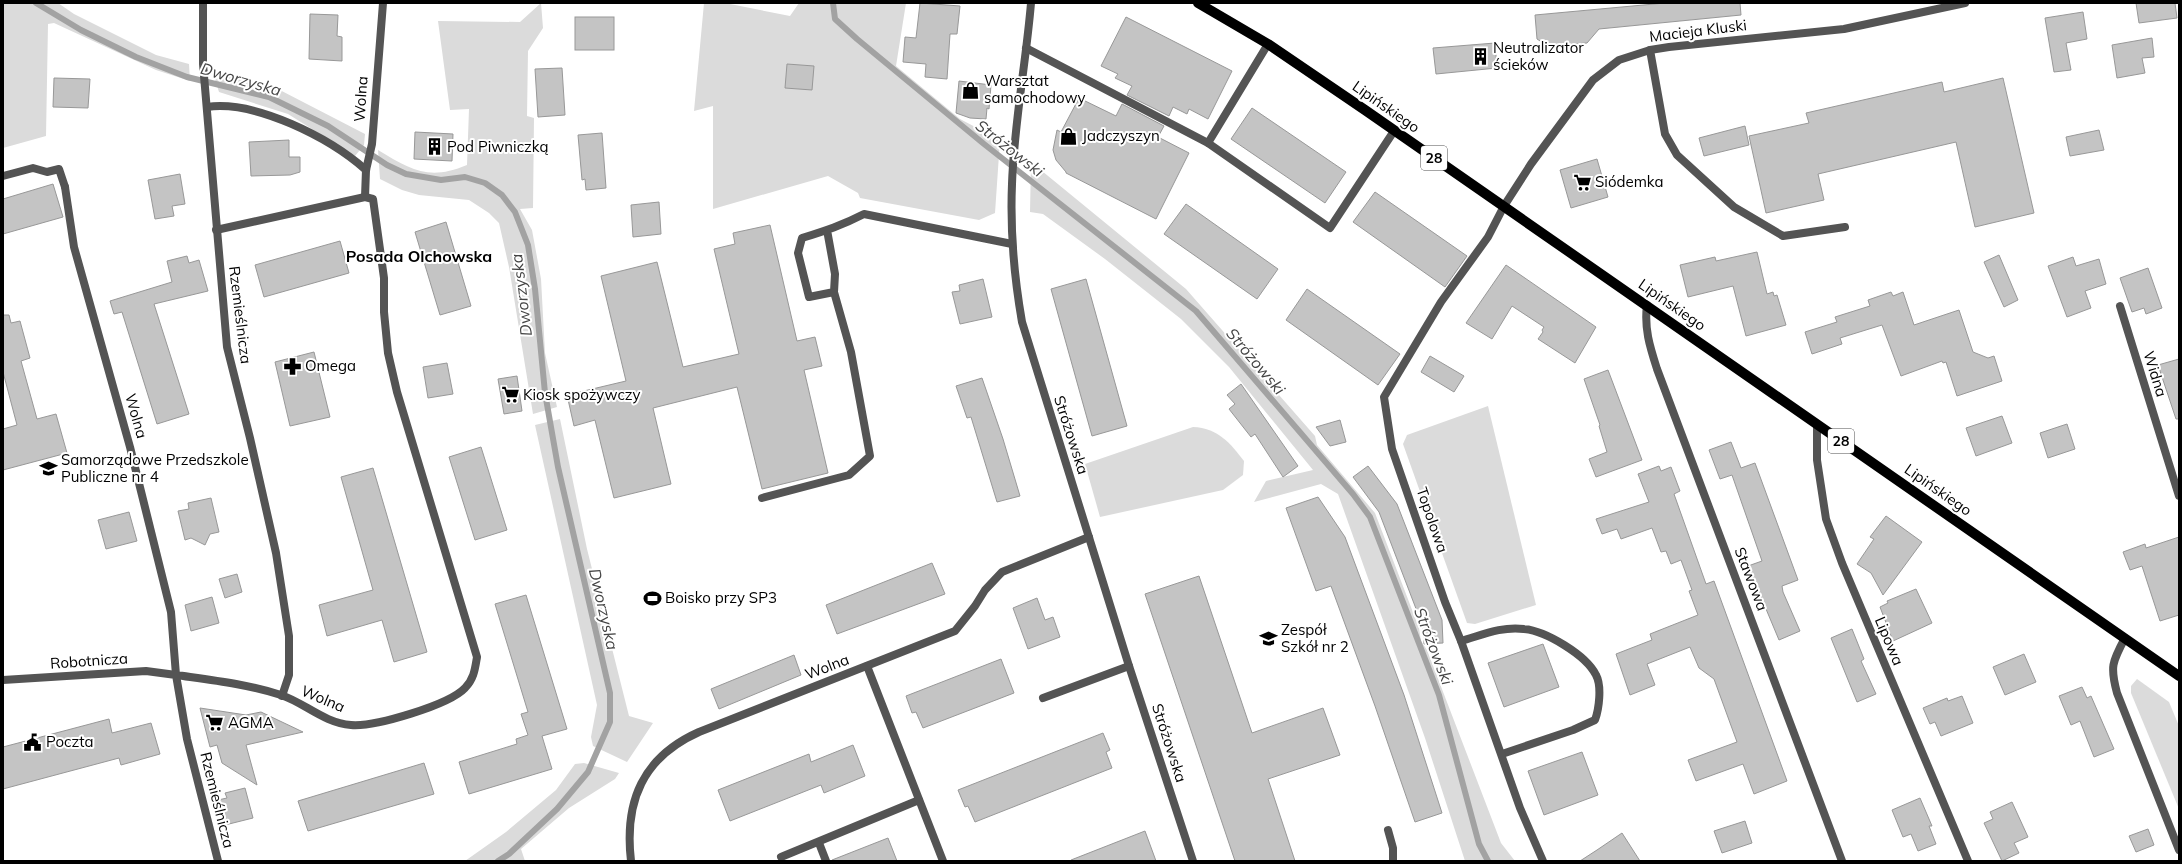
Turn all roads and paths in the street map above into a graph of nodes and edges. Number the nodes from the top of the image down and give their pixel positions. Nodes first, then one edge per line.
1 (203, 3) edge
2 (383, 3) edge
3 (1032, 3) edge
4 (1198, 3) edge
5 (1965, 3) edge
6 (1268, 44) junction
7 (1026, 48) junction
8 (1650, 50) junction
9 (207, 107) junction
10 (1394, 131) junction
11 (1208, 143) junction
12 (367, 167) junction
13 (3, 176) edge
14 (365, 197) junction
15 (1504, 206) junction
16 (1845, 227) dead end
17 (216, 230) junction
18 (827, 230) junction
19 (1012, 244) junction
20 (834, 292) junction
21 (1647, 305) junction
22 (2120, 306) dead end
23 (1817, 424) junction
24 (2179, 496) edge
25 (762, 498) dead end
26 (1089, 537) junction
27 (2125, 638) junction
28 (1461, 641) junction
29 (867, 666) junction
30 (1129, 666) junction
31 (176, 674) junction
32 (2179, 676) edge
33 (3, 680) edge
34 (282, 696) junction
35 (1043, 698) dead end
36 (1502, 754) junction
37 (919, 800) junction
38 (1388, 830) dead end
39 (819, 843) junction
40 (2179, 850) edge
41 (781, 856) dead end
42 (218, 861) edge
43 (631, 861) edge
44 (826, 861) edge
45 (943, 861) edge
46 (1193, 861) edge
47 (1393, 861) edge
48 (1543, 861) edge
49 (1842, 861) edge
50 (1968, 861) edge

1 - 9 street, Rzemieślnicza
2 - 12 street, Wolna
3 - 7 street, Stróżowska
4 - 6 main road, Lipińskiego / 28
5 - 8 street, Macieja Kluski
6 - 10 main road, Lipińskiego / 28
6 - 11 street
7 - 11 street
7 - 19 street, Stróżowska
8 - 15 street, Macieja Kluski
8 - 16 street
9 - 12 street
9 - 17 street, Rzemieślnicza
10 - 11 street
10 - 15 main road, Lipińskiego / 28
12 - 14 street, Wolna
13 - 31 street, Wolna
14 - 17 street
14 - 34 street, Wolna
15 - 21 main road, Lipińskiego / 28
15 - 28 street, Topolowa
17 - 34 street, Rzemieślnicza
18 - 19 street
18 - 20 street
18 - 20 street
19 - 26 street, Stróżowska
20 - 25 street
21 - 23 main road, Lipińskiego / 28
21 - 49 street, Stawowa
22 - 24 street, Widna
23 - 27 main road, Lipińskiego / 28
23 - 50 street, Lipowa
26 - 29 street, Wolna
26 - 30 street, Stróżowska
27 - 32 main road, Lipińskiego / 28
27 - 40 street
28 - 36 street, Topolowa
28 - 36 street
29 - 37 street
29 - 43 street, Wolna
30 - 35 street
30 - 46 street, Stróżowska
31 - 33 street, Robotnicza
31 - 34 street, Wolna
31 - 42 street, Rzemieślnicza
36 - 48 street, Topolowa
37 - 39 street
37 - 45 street
38 - 47 street
39 - 41 street
39 - 44 street

